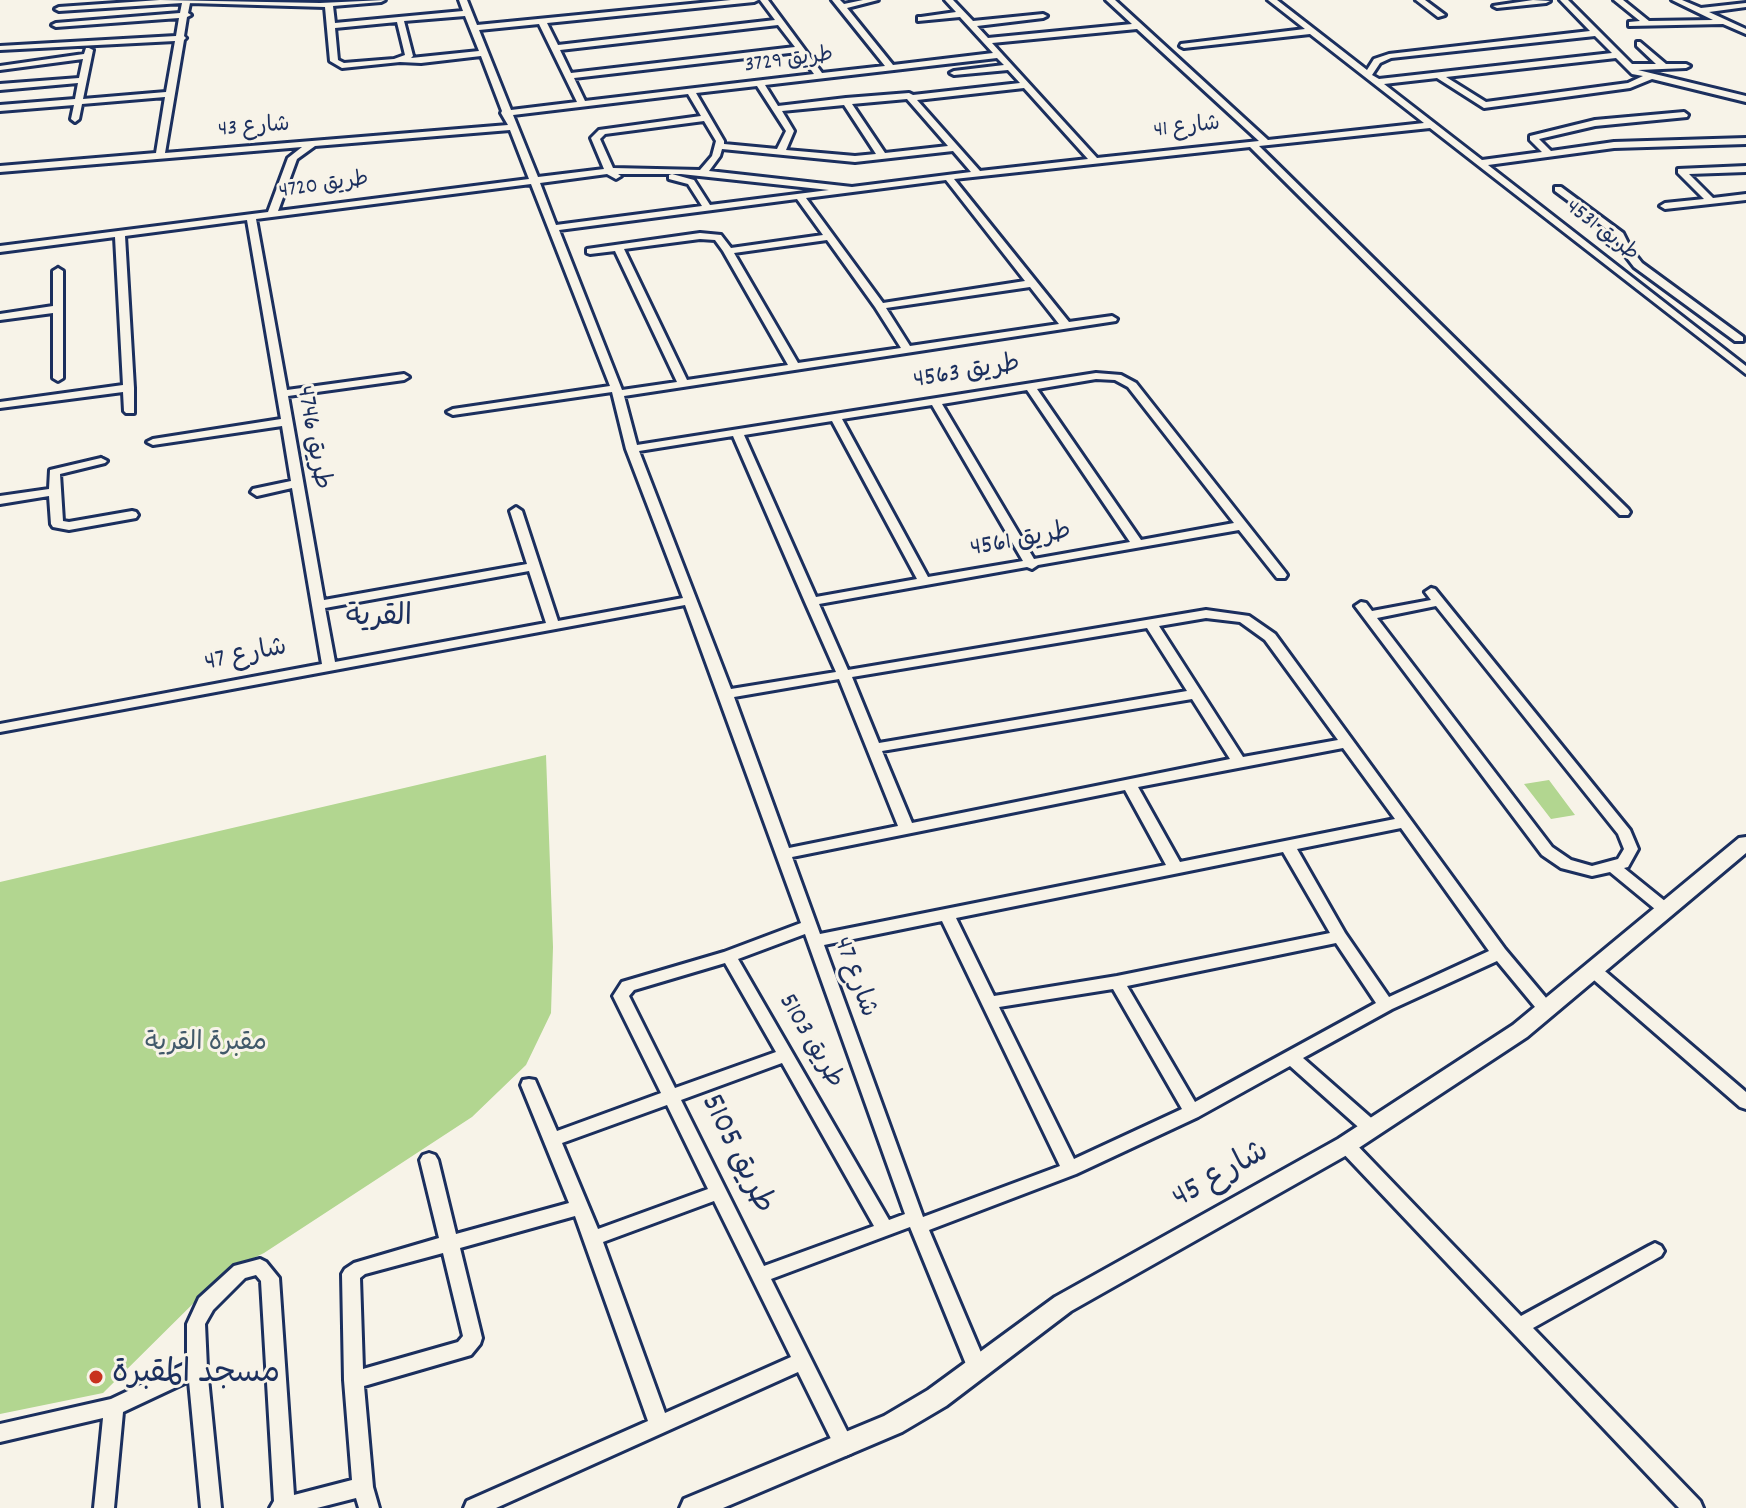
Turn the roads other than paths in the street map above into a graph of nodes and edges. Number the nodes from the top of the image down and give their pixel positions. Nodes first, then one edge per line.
1 (381, 0) edge
2 (463, 0) edge
3 (654, 0) edge
4 (754, 0) edge
5 (764, 0) edge
6 (874, 0) edge
7 (949, 0) edge
8 (1110, 0) edge
9 (1285, 0) edge
10 (1420, 0) edge
11 (1564, 0) edge
12 (1618, 0) edge
13 (1676, 0) edge
14 (168, 1) edge
15 (1272, 1) edge
16 (1546, 1) edge
17 (262, 2) edge
18 (186, 3) junction
19 (839, 4) edge
20 (60, 5) edge
21 (329, 5) junction
22 (1495, 5) edge
23 (1746, 5) edge
24 (658, 10) junction
25 (1699, 11) junction
26 (468, 13) junction
27 (962, 14) junction
28 (187, 15) junction
29 (1441, 15) dead end
30 (1043, 16) dead end
31 (921, 19) dead end
32 (400, 20) junction
33 (542, 21) junction
34 (780, 22) junction
35 (1723, 22) junction
36 (971, 24) junction
37 (1632, 24) dead end
38 (1648, 24) junction
39 (56, 25) junction
40 (331, 26) junction
41 (1139, 26) junction
42 (474, 28) junction
43 (1312, 31) junction
44 (1746, 32) edge
45 (1596, 33) junction
46 (182, 38) junction
47 (986, 41) junction
48 (1640, 44) dead end
49 (38, 46) junction
50 (90, 46) junction
51 (1184, 46) dead end
52 (0, 48) edge
53 (555, 48) junction
54 (800, 49) junction
55 (482, 53) junction
56 (999, 55) junction
57 (1618, 55) junction
58 (88, 56) junction
59 (401, 60) junction
60 (33, 62) junction
61 (337, 65) junction
62 (1663, 66) junction
63 (1686, 66) dead end
64 (1010, 67) junction
65 (1629, 67) junction
66 (0, 68) edge
67 (891, 68) junction
68 (954, 73) dead end
69 (1368, 75) junction
70 (568, 76) junction
71 (820, 76) junction
72 (1441, 77) junction
73 (1649, 77) junction
74 (335, 79) dead end
75 (83, 80) junction
76 (1377, 82) junction
77 (759, 83) junction
78 (27, 85) junction
79 (1026, 85) junction
80 (0, 87) edge
81 (691, 91) junction
82 (172, 94) junction
83 (913, 98) junction
84 (1746, 99) edge
85 (79, 101) junction
86 (846, 101) junction
87 (582, 104) junction
88 (0, 108) edge
89 (778, 109) junction
90 (505, 113) junction
91 (1684, 115) dead end
92 (707, 118) junction
93 (75, 119) dead end
94 (1430, 125) junction
95 (511, 127) junction
96 (1264, 141) junction
97 (1746, 141) edge
98 (313, 143) junction
99 (1251, 143) junction
100 (720, 146) junction
101 (956, 148) junction
102 (160, 153) junction
103 (780, 153) junction
104 (1549, 154) junction
105 (883, 157) junction
106 (1093, 159) junction
107 (1482, 163) junction
108 (0, 169) edge
109 (1746, 169) edge
110 (610, 171) junction
111 (703, 173) junction
112 (977, 173) junction
113 (534, 179) junction
114 (950, 179) junction
115 (1558, 189) dead end
116 (858, 190) junction
117 (800, 197) junction
118 (1746, 197) edge
119 (1711, 201) junction
120 (1665, 206) dead end
121 (708, 209) junction
122 (272, 214) junction
123 (251, 217) junction
124 (555, 228) junction
125 (120, 233) junction
126 (827, 237) junction
127 (618, 247) junction
128 (0, 249) edge
129 (590, 251) dead end
130 (728, 251) junction
131 (58, 271) dead end
132 (1033, 283) junction
133 (880, 306) junction
134 (57, 309) junction
135 (0, 317) edge
136 (1112, 319) dead end
137 (1066, 326) junction
138 (1743, 338) edge
139 (1717, 348) junction
140 (908, 351) junction
141 (795, 367) junction
142 (1746, 371) edge
143 (404, 377) dead end
144 (58, 378) dead end
145 (683, 384) junction
146 (1030, 386) junction
147 (129, 388) junction
148 (617, 391) junction
149 (281, 394) junction
150 (935, 401) junction
151 (0, 405) edge
152 (130, 411) dead end
153 (453, 412) dead end
154 (835, 417) junction
155 (285, 422) junction
156 (737, 432) junction
157 (153, 442) dead end
158 (632, 449) junction
159 (101, 461) dead end
160 (296, 484) junction
161 (257, 492) dead end
162 (54, 496) junction
163 (0, 500) edge
164 (0, 507) edge
165 (516, 511) dead end
166 (1624, 512) dead end
167 (132, 515) dead end
168 (1239, 526) junction
169 (1138, 545) junction
170 (1032, 565) junction
171 (534, 566) junction
172 (1281, 575) dead end
173 (925, 583) junction
174 (690, 600) junction
175 (811, 602) junction
176 (318, 605) junction
177 (1151, 624) junction
178 (553, 626) junction
179 (329, 666) junction
180 (844, 675) junction
181 (726, 694) junction
182 (1196, 694) junction
183 (0, 728) edge
184 (1349, 743) junction
185 (874, 748) junction
186 (1239, 762) junction
187 (1129, 784) junction
188 (1406, 822) junction
189 (907, 829) junction
190 (1746, 843) edge
191 (1288, 847) junction
192 (783, 854) junction
193 (1615, 868) junction
194 (1176, 869) junction
195 (1666, 910) junction
196 (946, 914) junction
197 (812, 933) junction
198 (1340, 937) junction
199 (1499, 953) junction
200 (729, 956) junction
201 (1593, 970) junction
202 (1117, 982) junction
203 (989, 1003) junction
204 (1386, 1005) junction
205 (1546, 1009) junction
206 (786, 1055) junction
207 (1291, 1057) junction
208 (529, 1085) dead end
209 (673, 1096) junction
210 (1746, 1102) edge
211 (1192, 1112) junction
212 (1371, 1128) junction
213 (553, 1139) junction
214 (1346, 1145) junction
215 (429, 1160) dead end
216 (1070, 1169) junction
217 (719, 1192) junction
218 (580, 1207) junction
219 (917, 1222) junction
220 (885, 1229) junction
221 (593, 1238) junction
222 (450, 1243) junction
223 (1655, 1251) dead end
224 (761, 1275) junction
225 (1521, 1325) junction
226 (802, 1361) junction
227 (197, 1368) junction
228 (978, 1369) junction
229 (354, 1380) junction
230 (114, 1407) junction
231 (660, 1426) junction
232 (0, 1433) edge
233 (845, 1447) junction
234 (363, 1487) junction
235 (104, 1508) edge
236 (211, 1508) edge
237 (283, 1508) edge
238 (369, 1508) edge
239 (474, 1508) edge
240 (693, 1508) edge
241 (1693, 1508) edge

1 - 21 street
2 - 26 street
3 - 24 street
4 - 24 street
5 - 34 street
6 - 19 street
7 - 27 street
8 - 41 street
9 - 15 street
10 - 29 street
11 - 45 street
12 - 38 street
13 - 25 street
14 - 18 street
14 - 20 street
15 - 43 street, طريق 4531
16 - 22 street
17 - 18 street
17 - 21 street
18 - 28 street
19 - 67 street
20 - 39 street
21 - 40 street
23 - 25 street
24 - 33 street
25 - 35 street
26 - 32 street
26 - 42 street
27 - 31 street
27 - 36 street
28 - 39 street
28 - 46 street
30 - 36 street
32 - 40 street
32 - 59 street
33 - 42 street
33 - 53 street
34 - 53 street
34 - 54 street
35 - 38 street
35 - 44 street
36 - 47 street
37 - 38 street
39 - 49 street
40 - 61 street
41 - 47 street
41 - 96 street
42 - 55 street
43 - 51 street
43 - 69 street, طريق 4531
45 - 57 street
45 - 69 street
46 - 50 street
46 - 82 street
47 - 56 street
48 - 62 street
49 - 50 street
49 - 52 street
49 - 60 street
50 - 58 street
53 - 70 street
54 - 70 street
54 - 71 street
55 - 59 street
55 - 90 street
56 - 64 street
56 - 67 street, طريق 3729
57 - 65 street
57 - 72 street
58 - 60 street
58 - 75 street
59 - 61 street
60 - 66 street
60 - 78 street
61 - 74 street
62 - 63 street
62 - 65 street
64 - 68 street
64 - 79 street
65 - 73 street
67 - 71 street, طريق 3729
69 - 76 street, طريق 4531
70 - 87 street
71 - 77 street, طريق 3729
72 - 73 street
72 - 76 street
73 - 84 street
75 - 78 street
75 - 85 street
76 - 94 street, طريق 4531
77 - 81 street, طريق 3729
77 - 89 street
78 - 80 street
79 - 83 street
79 - 106 street
81 - 87 street, طريق 3729
81 - 92 street
82 - 85 street
82 - 102 street
83 - 86 street
83 - 101 street
85 - 88 street
85 - 93 street
86 - 89 street
86 - 105 street
87 - 90 street, طريق 3729
89 - 103 street
90 - 95 street
91 - 104 street
92 - 100 street
92 - 110 street
94 - 96 street, شارع 41
94 - 107 street, طريق 4531
95 - 98 street, شارع 43
95 - 113 street
96 - 99 street, شارع 41
97 - 104 street
98 - 102 street, شارع 43
98 - 122 street
99 - 106 street, شارع 41
99 - 166 street
100 - 103 street
100 - 111 street
101 - 105 street
101 - 112 street
102 - 108 street, شارع 43
103 - 105 street
104 - 107 street
106 - 112 street, شارع 41
107 - 139 street, طريق 4531
109 - 119 street
110 - 111 street
110 - 113 street, طريق 4720
110 - 121 street
111 - 116 street
112 - 114 street, شارع 41
113 - 122 street, طريق 4720
113 - 124 street
114 - 116 street, شارع 41
114 - 132 street
115 - 138 street
116 - 117 street, شارع 41
117 - 121 street, شارع 41
117 - 126 street
118 - 119 street
119 - 120 street
121 - 124 street, شارع 41
122 - 123 street, طريق 4720
123 - 125 street, طريق 4720
123 - 149 street, طريق 4746
124 - 148 street, شارع 47
125 - 128 street, طريق 4720
125 - 147 street
126 - 130 street
126 - 133 street
127 - 129 street
127 - 130 street
127 - 145 street
130 - 141 street
131 - 134 street
132 - 133 street
132 - 137 street
133 - 140 street
134 - 135 street
134 - 144 street
136 - 137 street
137 - 140 street
138 - 139 street
139 - 142 street, طريق 4531
140 - 141 street
141 - 145 street
143 - 149 street
145 - 148 street
146 - 150 street, طريق 4563
146 - 168 street, طريق 4563
146 - 169 street
147 - 151 street
147 - 152 street
148 - 153 street
148 - 158 street, شارع 47
149 - 155 street, طريق 4746
150 - 154 street, طريق 4563
150 - 170 street
154 - 156 street, طريق 4563
154 - 173 street
155 - 157 street
155 - 160 street, طريق 4746
156 - 158 street, طريق 4563
156 - 175 street
158 - 174 street, شارع 47
159 - 162 street
160 - 161 street
160 - 176 street, طريق 4746
162 - 163 street
162 - 164 street
162 - 167 street
165 - 171 street
168 - 169 street, طريق 4561
168 - 172 street
169 - 170 street, طريق 4561
170 - 173 street, طريق 4561
171 - 176 street
171 - 178 street
173 - 175 street, طريق 4561
174 - 178 street, شارع 47
174 - 181 street, شارع 47
175 - 180 street
176 - 179 street, طريق 4746
177 - 180 street
177 - 182 street
177 - 184 street
178 - 179 street, شارع 47
179 - 183 street, شارع 47
180 - 181 street
180 - 185 street
181 - 192 street, شارع 47
182 - 185 street
182 - 186 street
184 - 186 street
184 - 188 street
185 - 189 street
186 - 187 street
187 - 189 street
187 - 194 street
188 - 191 street
188 - 199 street
189 - 192 street
190 - 195 street, شارع 45
191 - 194 street
191 - 198 street
192 - 197 street, شارع 47
193 - 193 street
193 - 195 street
194 - 196 street
195 - 201 street, شارع 45
196 - 197 street
196 - 203 street
197 - 200 street
197 - 219 street, شارع 47
198 - 202 street
198 - 204 street
199 - 204 street
199 - 205 street
200 - 206 street, طريق 5103
200 - 209 street, طريق 5105
201 - 205 street, شارع 45
201 - 210 street
202 - 203 street
202 - 211 street
203 - 216 street
204 - 207 street
205 - 212 street, شارع 45
206 - 209 street
206 - 220 street, طريق 5103
207 - 211 street
207 - 212 street
208 - 213 street
209 - 213 street
209 - 217 street, طريق 5105
211 - 216 street
212 - 214 street, شارع 45
213 - 218 street
214 - 225 street
214 - 228 street, شارع 45
215 - 222 street
216 - 219 street
217 - 221 street
217 - 224 street, طريق 5105
218 - 221 street
218 - 222 street
219 - 220 street
219 - 228 street, شارع 47
220 - 224 street
221 - 231 street
222 - 229 street
222 - 229 street
223 - 225 street
224 - 226 street, طريق 5105
225 - 241 street
226 - 231 street
226 - 233 street, طريق 5105
227 - 230 street
227 - 236 street
227 - 237 street
228 - 233 street, شارع 45
229 - 234 street
230 - 232 street
230 - 235 street
231 - 239 street
233 - 240 street, شارع 45
234 - 237 street
234 - 238 street

